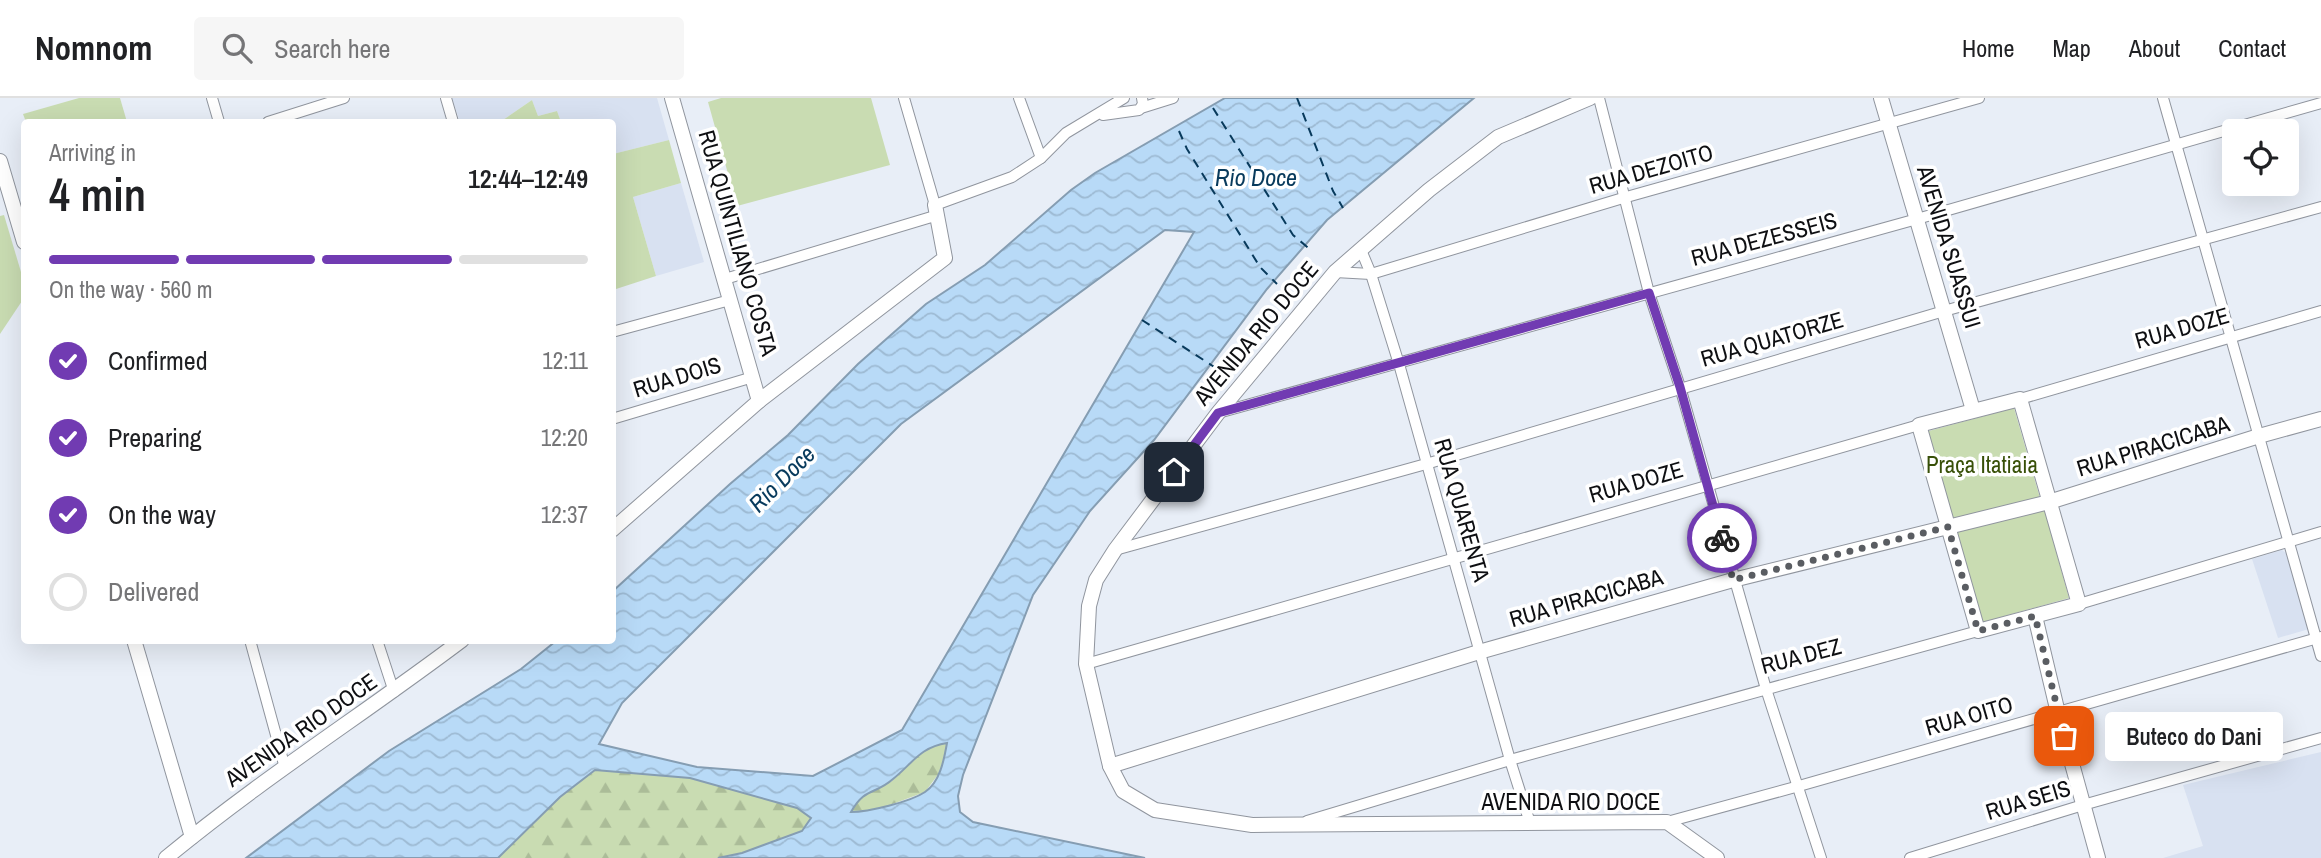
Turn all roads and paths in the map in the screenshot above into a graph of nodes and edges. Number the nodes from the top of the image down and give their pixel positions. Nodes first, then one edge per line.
1 (212, 98) edge
2 (344, 98) edge
3 (446, 98) edge
4 (672, 98) edge
5 (904, 98) edge
6 (1019, 98) edge
7 (1125, 98) edge
8 (1173, 98) edge
9 (1590, 98) edge
10 (1599, 98) edge
11 (1881, 98) edge
12 (1979, 98) edge
13 (2163, 98) edge
14 (1142, 103) edge
15 (2321, 103) edge
16 (1129, 110) junction
17 (1097, 116) junction
18 (218, 119) edge
19 (278, 119) edge
20 (452, 119) edge
21 (1888, 123) junction
22 (2176, 145) junction
23 (1041, 158) junction
24 (0, 162) edge
25 (1623, 198) junction
26 (2321, 207) edge
27 (936, 210) junction
28 (1917, 219) junction
29 (21, 232) edge
30 (2202, 242) junction
31 (1360, 250) junction
32 (1335, 272) junction
33 (1371, 274) junction
34 (725, 279) junction
35 (1649, 293) junction
36 (730, 300) junction
37 (1944, 311) junction
38 (2321, 312) edge
39 (616, 331) edge
40 (2232, 337) junction
41 (1399, 365) junction
42 (753, 377) junction
43 (1680, 387) junction
44 (2020, 398) junction
45 (759, 401) junction
46 (1973, 410) junction
47 (1218, 413) junction
48 (616, 418) edge
49 (2321, 419) edge
50 (1919, 425) junction
51 (2259, 436) junction
52 (1426, 464) junction
53 (1708, 485) junction
54 (2049, 502) junction
55 (616, 526) edge
56 (1948, 527) junction
57 (2321, 532) edge
58 (2289, 541) junction
59 (1115, 550) junction
60 (1455, 559) junction
61 (1733, 580) junction
62 (2079, 604) junction
63 (2035, 616) junction
64 (1978, 631) junction
65 (2318, 637) edge
66 (135, 644) edge
67 (251, 644) edge
68 (378, 644) edge
69 (457, 644) edge
70 (1479, 652) junction
71 (2321, 656) edge
72 (1086, 664) junction
73 (1766, 689) junction
74 (394, 692) junction
75 (2058, 713) junction
76 (2321, 738) edge
77 (1510, 760) junction
78 (1110, 766) junction
79 (285, 768) junction
80 (1799, 786) junction
81 (2083, 805) junction
82 (1667, 822) junction
83 (1530, 823) junction
84 (1294, 825) junction
85 (192, 837) junction
86 (166, 858) edge
87 (1717, 858) edge
88 (1821, 858) edge
89 (1910, 858) edge
90 (2098, 858) edge

1 - 18 street
2 - 19 street
3 - 20 street
4 - 34 street, RUA QUINTILIANO COSTA
5 - 27 street
6 - 23 street
7 - 16 street
7 - 17 street
8 - 14 street
9 - 31 street, AVENIDA RIO DOCE
10 - 25 street
11 - 21 street, AVENIDA SUASSUI
12 - 21 street, RUA DEZOITO
13 - 22 street
14 - 16 street
15 - 22 street, RUA DEZESSEIS
16 - 17 street
17 - 23 street
21 - 25 street, RUA DEZOITO
21 - 28 street, AVENIDA SUASSUI
22 - 28 street, RUA DEZESSEIS
22 - 30 street
23 - 27 street
24 - 29 street
25 - 33 street, RUA DEZOITO
25 - 35 street
26 - 30 street, RUA QUATORZE
27 - 34 street
27 - 45 street
28 - 35 street, RUA DEZESSEIS
28 - 37 street, AVENIDA SUASSUI
30 - 37 street, RUA QUATORZE
30 - 40 street
31 - 32 street, AVENIDA RIO DOCE
31 - 33 street, RUA QUARENTA
32 - 33 street, RUA DEZOITO
32 - 47 street, AVENIDA RIO DOCE
33 - 41 street, RUA QUARENTA
34 - 36 street, RUA QUINTILIANO COSTA
35 - 41 street, RUA DEZESSEIS
35 - 43 street
36 - 39 street
36 - 42 street, RUA QUINTILIANO COSTA
37 - 43 street, RUA QUATORZE
37 - 46 street, AVENIDA SUASSUI
38 - 40 street, RUA DOZE
40 - 44 street, RUA DOZE
40 - 51 street
41 - 47 street, RUA DEZESSEIS
41 - 52 street, RUA QUARENTA
42 - 45 street, RUA QUINTILIANO COSTA
42 - 48 street, RUA DOIS
43 - 52 street, RUA QUATORZE
43 - 53 street
44 - 46 street, RUA DOZE
44 - 54 street
45 - 55 street
46 - 50 street, RUA DOZE
47 - 59 street, AVENIDA RIO DOCE
49 - 51 street, RUA PIRACICABA
50 - 53 street, RUA DOZE
50 - 56 street
51 - 54 street, RUA PIRACICABA
51 - 58 street
52 - 59 street, RUA QUATORZE
52 - 60 street, RUA QUARENTA
53 - 60 street, RUA DOZE
53 - 61 street
54 - 56 street, RUA PIRACICABA
54 - 62 street
56 - 61 street, RUA PIRACICABA
56 - 64 street
57 - 58 street, RUA DEZ
58 - 62 street, RUA DEZ
58 - 65 street
59 - 72 street, AVENIDA RIO DOCE
60 - 70 street, RUA QUARENTA
60 - 72 street, RUA DOZE
61 - 70 street, RUA PIRACICABA
61 - 73 street
62 - 63 street, RUA DEZ
63 - 64 street, RUA DEZ
63 - 75 street
64 - 73 street, RUA DEZ
65 - 71 street
65 - 75 street, RUA OITO
66 - 85 street
67 - 79 street
68 - 74 street
69 - 74 street, AVENIDA RIO DOCE
70 - 77 street, RUA QUARENTA
70 - 78 street, RUA PIRACICABA
72 - 78 street, AVENIDA RIO DOCE
73 - 77 street, RUA DEZ
73 - 80 street
74 - 79 street, AVENIDA RIO DOCE
75 - 80 street, RUA OITO
75 - 81 street
76 - 81 street, RUA SEIS
77 - 83 street, RUA QUARENTA
77 - 84 street, RUA DEZ
78 - 84 street, AVENIDA RIO DOCE
79 - 85 street, AVENIDA RIO DOCE
80 - 82 street, RUA OITO
80 - 88 street
81 - 89 street, RUA SEIS
81 - 90 street
82 - 83 street, AVENIDA RIO DOCE
82 - 87 street, AVENIDA RIO DOCE
83 - 84 street, AVENIDA RIO DOCE
85 - 86 street, AVENIDA RIO DOCE

